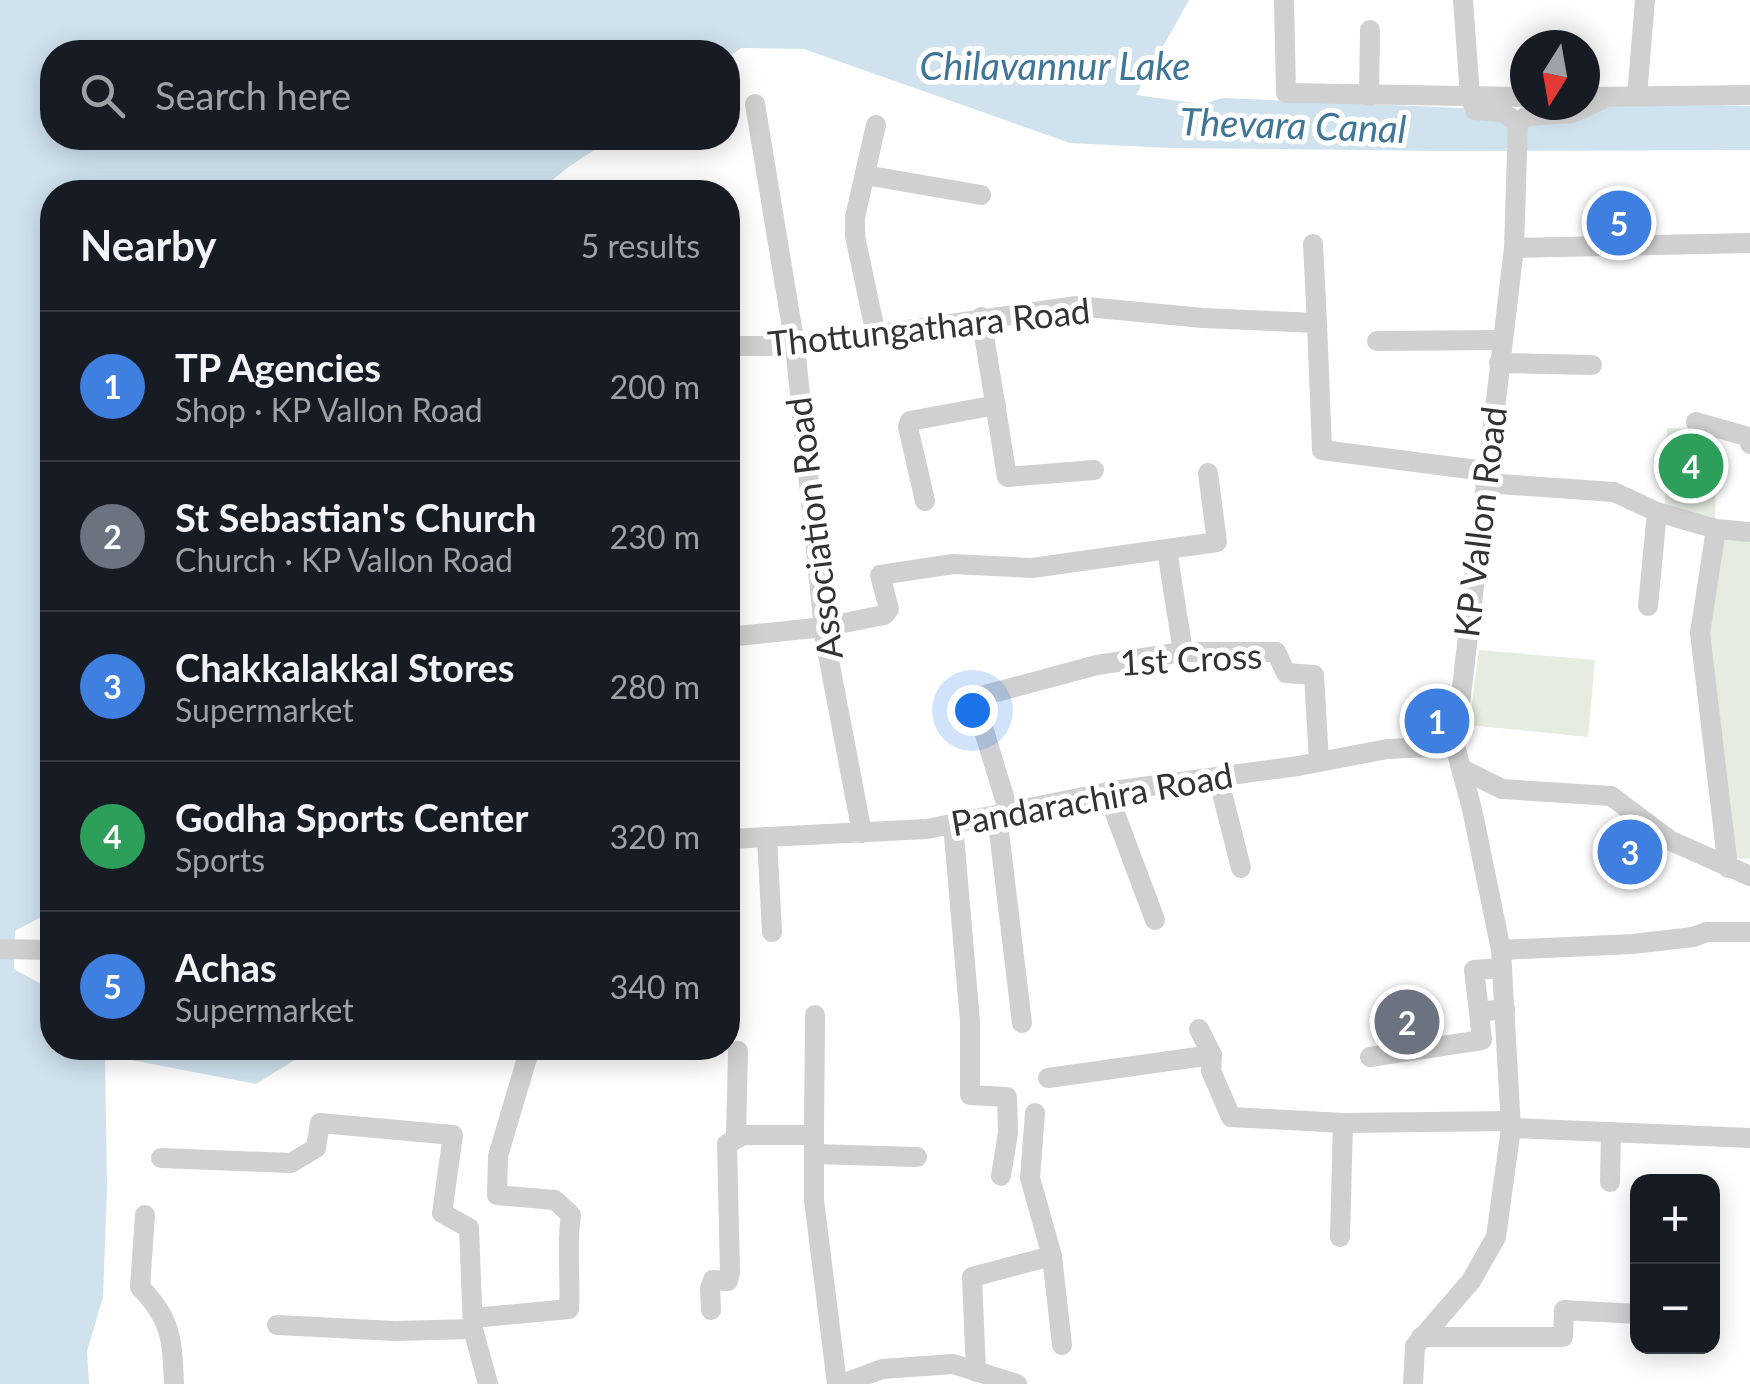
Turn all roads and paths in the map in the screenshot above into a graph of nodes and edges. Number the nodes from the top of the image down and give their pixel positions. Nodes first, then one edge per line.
1 (1284, 0) edge
2 (1462, 0) edge
3 (1645, 0) edge
4 (1370, 30) dead end
5 (1750, 95) edge
6 (1369, 96) junction
7 (1470, 96) junction
8 (1638, 96) junction
9 (1510, 97) edge
10 (1600, 97) edge
11 (1608, 97) junction
12 (754, 104) dead end
13 (1518, 122) junction
14 (876, 125) dead end
15 (866, 176) junction
16 (981, 195) dead end
17 (1750, 243) edge
18 (1313, 244) dead end
19 (1514, 248) junction
20 (981, 317) junction
21 (1317, 322) junction
22 (876, 335) junction
23 (1502, 340) junction
24 (1377, 341) dead end
25 (740, 346) edge
26 (795, 346) junction
27 (1499, 363) junction
28 (1592, 365) dead end
29 (996, 404) junction
30 (1696, 422) dead end
31 (1750, 444) edge
32 (1094, 470) dead end
33 (1208, 473) dead end
34 (1485, 477) junction
35 (925, 501) dead end
36 (1657, 512) junction
37 (1716, 529) junction
38 (1750, 532) edge
39 (1166, 550) junction
40 (1648, 606) dead end
41 (824, 628) junction
42 (740, 636) edge
43 (1183, 652) junction
44 (1455, 746) junction
45 (1319, 762) junction
46 (1462, 769) junction
47 (1218, 776) junction
48 (1502, 789) junction
49 (1107, 792) junction
50 (1472, 809) junction
51 (1003, 814) junction
52 (953, 824) junction
53 (862, 833) junction
54 (767, 837) junction
55 (740, 838) edge
56 (1240, 868) dead end
57 (1728, 868) junction
58 (1750, 876) edge
59 (1155, 920) dead end
60 (772, 932) dead end
61 (1750, 932) edge
62 (0, 949) edge
63 (40, 950) edge
64 (1501, 959) junction
65 (1505, 1009) junction
66 (1479, 1012) junction
67 (815, 1015) dead end
68 (1022, 1023) dead end
69 (1199, 1029) dead end
70 (1212, 1054) junction
71 (1370, 1057) dead end
72 (526, 1060) edge
73 (738, 1060) edge
74 (1048, 1078) dead end
75 (1035, 1113) dead end
76 (1344, 1123) junction
77 (1511, 1125) junction
78 (1611, 1132) junction
79 (736, 1138) junction
80 (1750, 1138) edge
81 (814, 1144) junction
82 (917, 1157) dead end
83 (161, 1158) dead end
84 (1001, 1176) dead end
85 (1610, 1182) dead end
86 (145, 1215) dead end
87 (1340, 1237) dead end
88 (1052, 1256) junction
89 (711, 1310) dead end
90 (1630, 1314) edge
91 (473, 1323) junction
92 (277, 1325) dead end
93 (1421, 1337) junction
94 (1062, 1345) dead end
95 (976, 1372) junction
96 (174, 1384) edge
97 (488, 1384) edge
98 (839, 1384) edge
99 (1017, 1384) edge
100 (1413, 1384) edge

1 - 6 street
2 - 7 street
3 - 8 street
4 - 6 street
5 - 8 street
6 - 7 street
7 - 9 street
7 - 13 street
8 - 11 street
10 - 11 street
11 - 13 street
12 - 26 street, Association Road
13 - 19 street, KP Vallon Road
14 - 15 street
15 - 16 street
15 - 22 street
17 - 19 street
18 - 21 street
19 - 23 street, KP Vallon Road
20 - 21 street, Thottungathara Road
20 - 22 street, Thottungathara Road
20 - 29 street
21 - 34 street
22 - 26 street, Thottungathara Road
23 - 24 street
23 - 27 street, KP Vallon Road
25 - 26 street, Thottungathara Road
26 - 41 street, Association Road
27 - 28 street
27 - 34 street, KP Vallon Road
29 - 32 street
29 - 35 street
30 - 31 street
33 - 39 street
34 - 36 street
34 - 44 street, KP Vallon Road
36 - 37 street
36 - 40 street
37 - 38 street
37 - 57 street
39 - 41 street
39 - 43 street
41 - 42 street
41 - 53 street, Association Road
43 - 45 street, 1st Cross
43 - 51 street, 1st Cross
44 - 45 street, Pandarachira Road
44 - 46 street, KP Vallon Road
45 - 47 street, Pandarachira Road
46 - 48 street
46 - 50 street, KP Vallon Road
47 - 49 street, Pandarachira Road
47 - 56 street
48 - 50 street
48 - 57 street
49 - 51 street, Pandarachira Road
49 - 59 street
50 - 64 street, KP Vallon Road
51 - 52 street, Pandarachira Road
51 - 68 street
52 - 53 street, Pandarachira Road
52 - 84 street
53 - 54 street, Pandarachira Road
54 - 55 street, Pandarachira Road
54 - 60 street
57 - 58 street
61 - 64 street
62 - 63 street
64 - 65 street, KP Vallon Road
64 - 66 street
65 - 66 street
65 - 77 street, KP Vallon Road
66 - 71 street
67 - 81 street
69 - 70 street
70 - 74 street
70 - 76 street
72 - 91 street
73 - 79 street
75 - 88 street
76 - 77 street
76 - 87 street
77 - 78 street
77 - 93 street, KP Vallon Road
78 - 80 street
78 - 85 street
79 - 81 street
79 - 89 street
81 - 82 street
81 - 98 street
83 - 91 street
86 - 96 street
88 - 94 street
88 - 95 street
90 - 93 street
91 - 92 street
91 - 97 street
93 - 100 street
95 - 98 street
95 - 99 street

